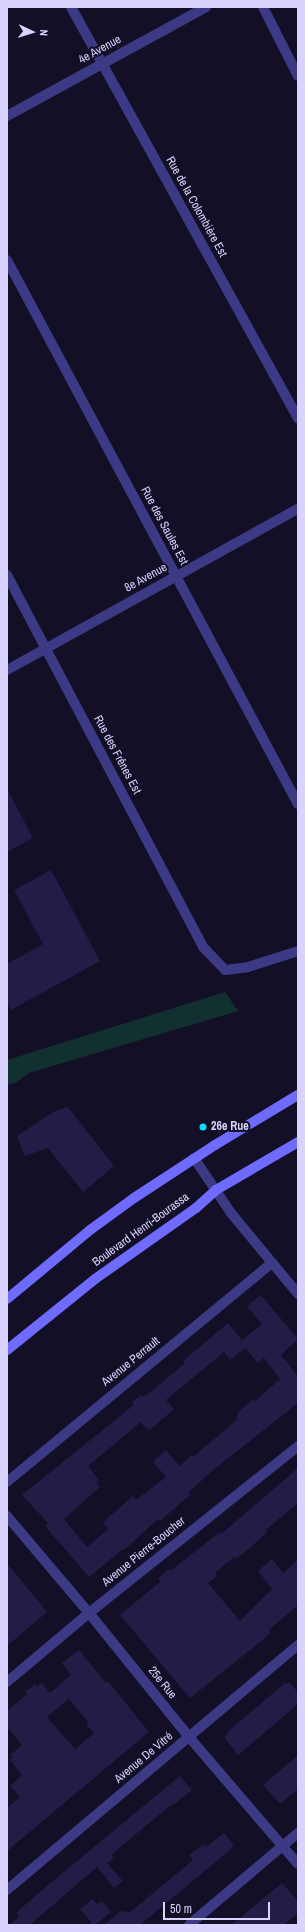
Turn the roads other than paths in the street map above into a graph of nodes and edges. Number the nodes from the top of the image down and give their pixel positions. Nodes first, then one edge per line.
1 (70, 7) edge
2 (206, 7) edge
3 (262, 7) edge
4 (102, 64) junction
5 (298, 76) edge
6 (7, 116) edge
7 (7, 260) edge
8 (298, 419) edge
9 (298, 509) edge
10 (7, 575) edge
11 (177, 576) junction
12 (46, 648) junction
13 (7, 670) edge
14 (298, 804) edge
15 (298, 951) edge
16 (298, 1095) edge
17 (298, 1142) edge
18 (194, 1158) junction
19 (216, 1190) junction
20 (272, 1263) junction
21 (298, 1294) edge
22 (7, 1299) edge
23 (7, 1350) edge
24 (298, 1446) edge
25 (7, 1482) edge
26 (7, 1516) edge
27 (89, 1613) junction
28 (298, 1645) edge
29 (7, 1682) edge
30 (189, 1737) junction
31 (298, 1833) edge
32 (283, 1846) junction
33 (298, 1864) edge
34 (7, 1890) edge
35 (189, 1925) edge

1 - 4 street, Rue de la Colombière Est
2 - 4 street, 4e Avenue
3 - 5 street
4 - 6 street, 4e Avenue
4 - 8 street, Rue de la Colombière Est
7 - 11 street, Rue des Saules Est
9 - 11 street, 8e Avenue
10 - 12 street, Rue des Frênes Est
11 - 12 street, 8e Avenue
11 - 14 street, Rue des Saules Est
12 - 13 street, 8e Avenue
12 - 15 street, Rue des Frênes Est
16 - 18 main road
17 - 19 main road, Boulevard Henri-Bourassa
18 - 19 street
18 - 22 main road
19 - 20 street
19 - 23 main road, Boulevard Henri-Bourassa
20 - 21 street
20 - 25 street, Avenue Perrault
24 - 27 street, Avenue Pierre-Boucher
26 - 27 street, 25e Rue
27 - 29 street, Avenue Pierre-Boucher
27 - 30 street, 25e Rue
28 - 30 street, Avenue De Vitré
30 - 32 street, 25e Rue
30 - 34 street, Avenue De Vitré
31 - 32 street
32 - 33 street, 25e Rue
32 - 35 street

